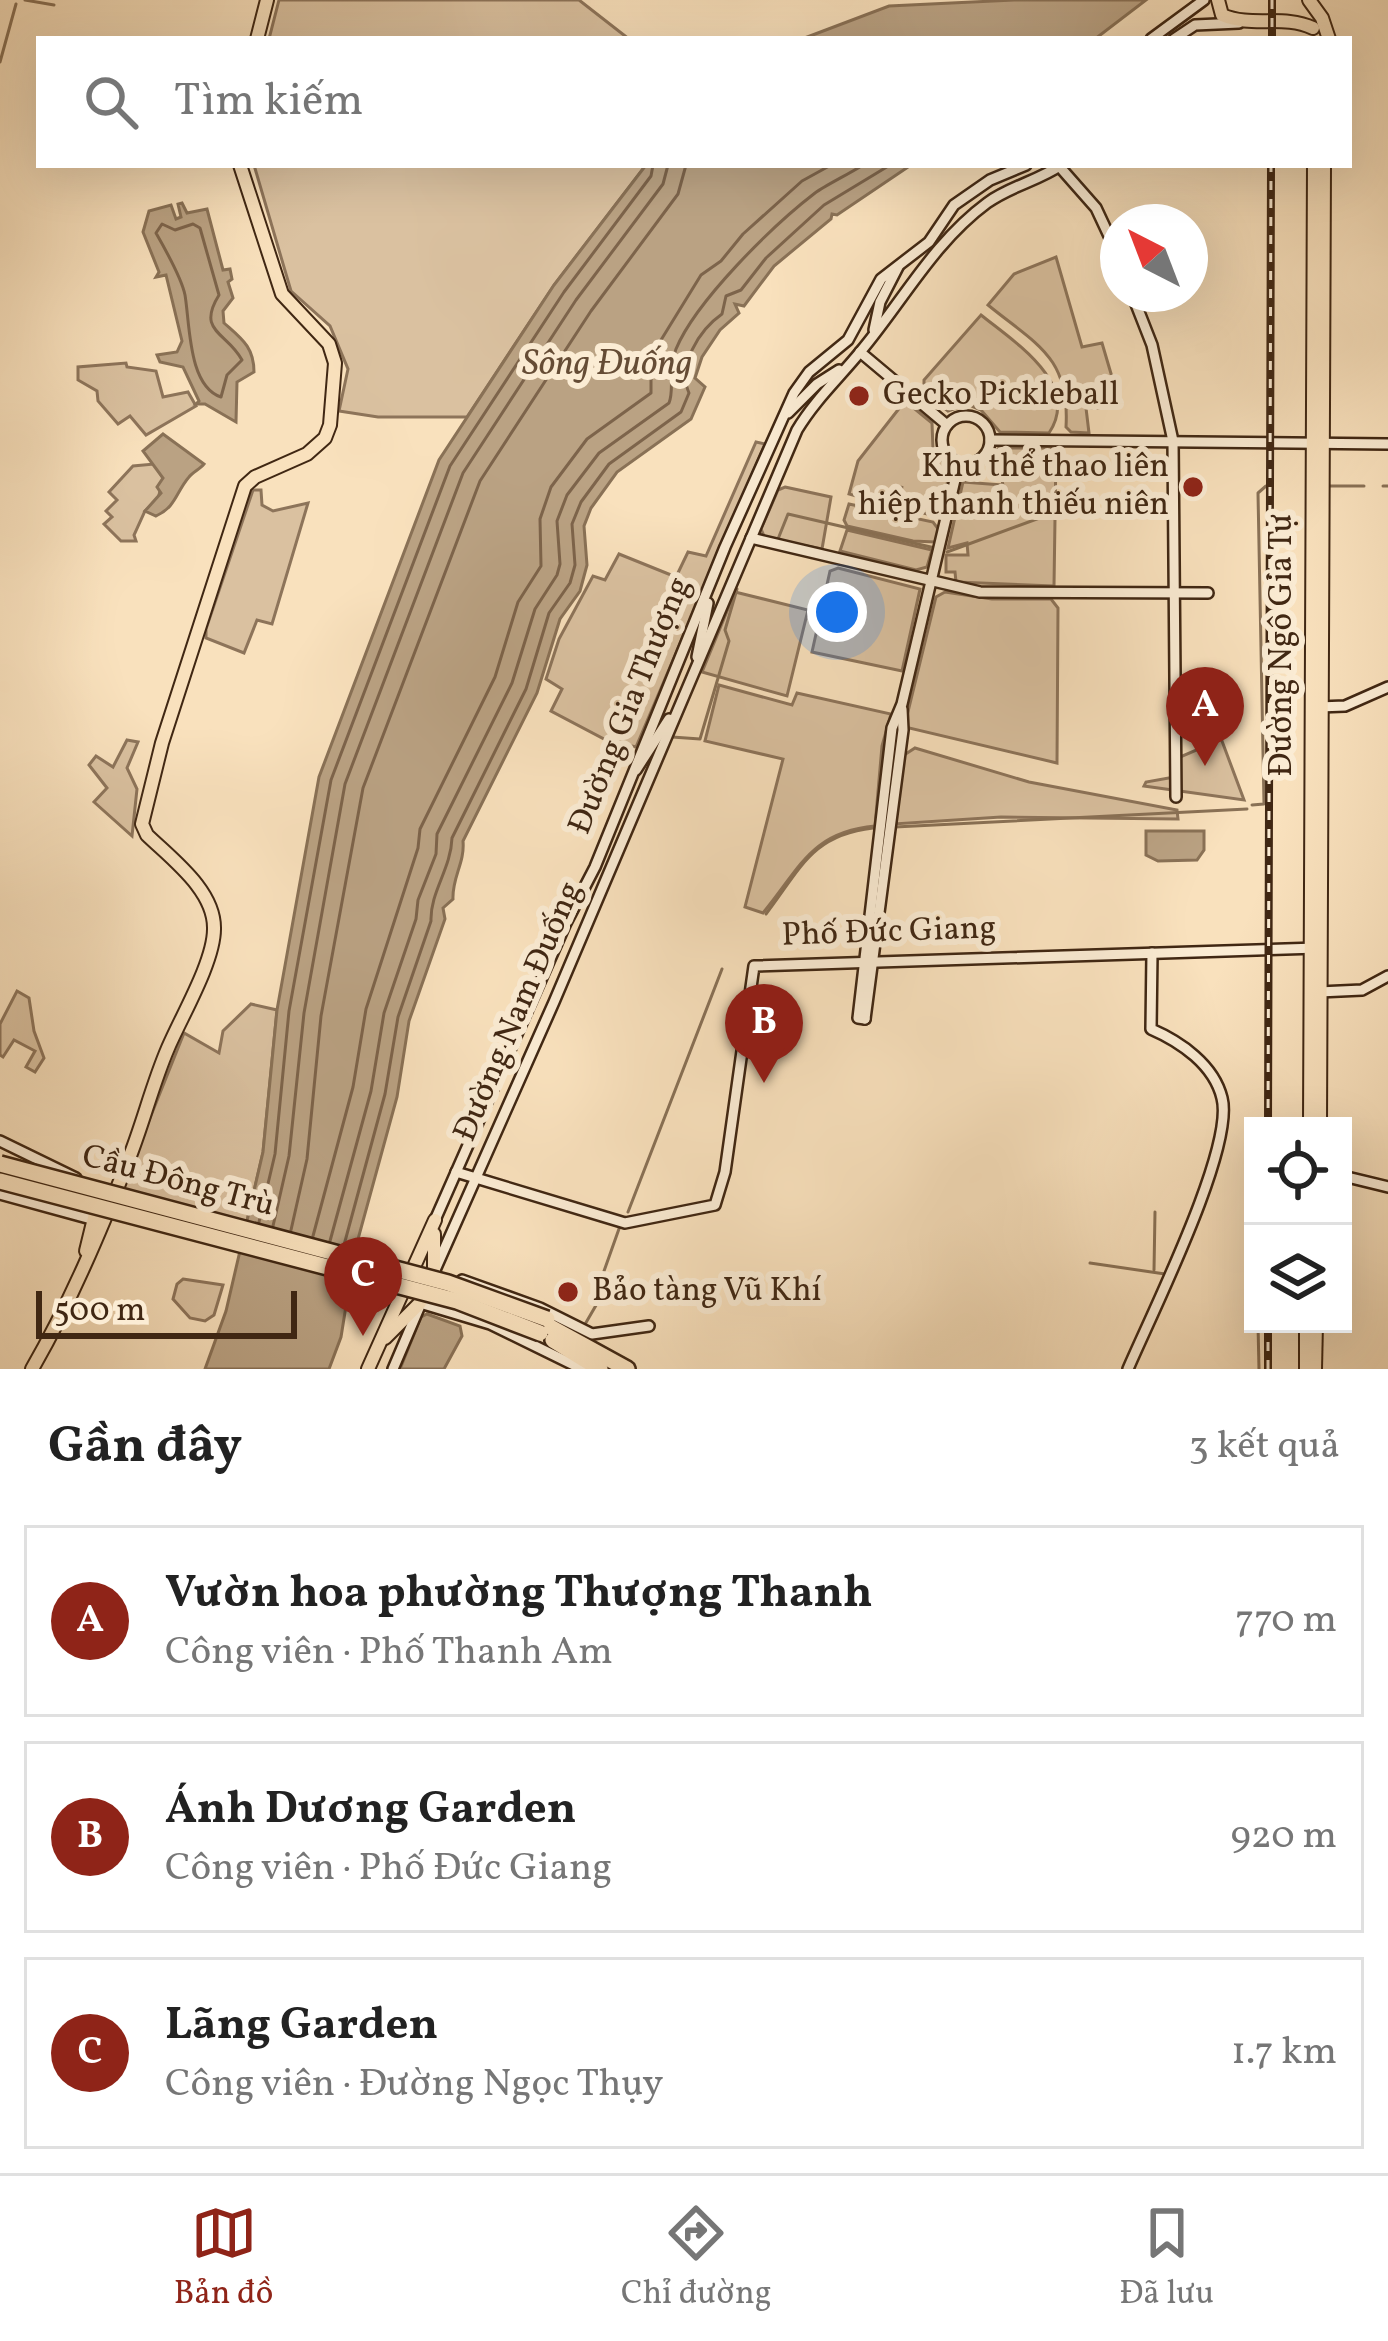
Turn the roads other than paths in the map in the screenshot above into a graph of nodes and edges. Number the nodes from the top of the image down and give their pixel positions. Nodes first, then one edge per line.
1 (267, 0) edge
2 (1204, 0) edge
3 (1218, 0) edge
4 (1309, 0) edge
5 (1244, 22) junction
6 (1316, 26) edge
7 (258, 36) edge
8 (1155, 36) edge
9 (1174, 36) edge
10 (241, 168) edge
11 (1018, 168) edge
12 (1056, 168) edge
13 (1062, 168) edge
14 (1314, 168) edge
15 (1324, 168) edge
16 (1100, 217) edge
17 (900, 262) junction
18 (1139, 312) edge
19 (873, 335) junction
20 (860, 352) junction
21 (849, 364) junction
22 (781, 422) junction
23 (947, 425) junction
24 (990, 440) junction
25 (1173, 441) junction
26 (1314, 442) junction
27 (1388, 442) edge
28 (959, 463) junction
29 (751, 538) junction
30 (720, 559) junction
31 (931, 583) junction
32 (1174, 593) junction
33 (1208, 593) dead end
34 (695, 668) junction
35 (1388, 687) edge
36 (1319, 706) junction
37 (678, 709) junction
38 (626, 784) junction
39 (1176, 797) dead end
40 (1316, 948) junction
41 (1152, 953) junction
42 (870, 960) junction
43 (1388, 976) edge
44 (1316, 992) junction
45 (1310, 1117) edge
46 (1320, 1117) edge
47 (0, 1141) edge
48 (0, 1167) edge
49 (456, 1172) junction
50 (477, 1178) junction
51 (1352, 1178) edge
52 (0, 1187) edge
53 (1388, 1187) edge
54 (108, 1191) junction
55 (91, 1219) junction
56 (435, 1220) junction
57 (86, 1260) junction
58 (434, 1274) junction
59 (421, 1303) junction
60 (649, 1326) dead end
61 (543, 1329) junction
62 (612, 1332) junction
63 (1306, 1333) edge
64 (1316, 1333) edge
65 (638, 1342) dead end
66 (380, 1343) junction
67 (590, 1362) edge
68 (32, 1369) edge
69 (368, 1369) edge
70 (393, 1369) edge
71 (626, 1369) edge
72 (1128, 1369) edge
73 (1306, 1369) edge
74 (1316, 1369) edge

1 - 7 main road
2 - 8 street
3 - 5 main road
4 - 6 main road
5 - 6 main road
5 - 9 street
10 - 54 main road
11 - 17 street, Đường Gia Thượng
12 - 19 street, Đường Nam Đuống
13 - 16 street
14 - 26 main road, Đường Ngô Gia Tự
15 - 26 main road, Đường Ngô Gia Tự
17 - 19 street
17 - 22 street, Đường Gia Thượng
18 - 25 street
19 - 20 street, Đường Nam Đuống
20 - 21 street, Đường Nam Đuống
20 - 23 street
21 - 22 street
21 - 29 street, Đường Nam Đuống
22 - 30 street, Đường Gia Thượng
23 - 24 street
23 - 28 street
24 - 25 street
24 - 28 street
25 - 26 street
25 - 32 street
26 - 27 street
26 - 36 main road, Đường Ngô Gia Tự
26 - 40 main road, Đường Ngô Gia Tự
28 - 31 street
29 - 31 street
29 - 34 street, Đường Nam Đuống
30 - 34 street
30 - 38 street, Đường Gia Thượng
31 - 32 street
31 - 42 street
32 - 33 street
32 - 39 street
34 - 37 street, Đường Nam Đuống
35 - 36 street
36 - 40 main road, Đường Ngô Gia Tự
37 - 38 street
37 - 50 street, Đường Nam Đuống
38 - 49 street, Đường Gia Thượng
40 - 41 street, Phố Đức Giang
40 - 44 main road, Đường Ngô Gia Tự
41 - 42 street, Phố Đức Giang
41 - 72 street
42 - 42 street
42 - 50 street, Phố Đức Giang
43 - 44 street
44 - 45 main road, Đường Ngô Gia Tự
44 - 46 main road, Đường Ngô Gia Tự
47 - 54 street
48 - 61 highway, Cầu Đông Trù, bridge
49 - 50 street, Phố Đức Giang
49 - 56 street, Đường Gia Thượng
50 - 58 street, Đường Nam Đuống
51 - 53 street
52 - 55 street
52 - 61 highway, Cầu Đông Trù, bridge
54 - 55 main road
54 - 57 main road
55 - 57 main road
56 - 58 main road
56 - 66 main road, Đường Gia Thượng
57 - 68 main road
58 - 59 street, Đường Nam Đuống
58 - 62 street
59 - 66 main road
59 - 67 street
59 - 70 street, Đường Nam Đuống
60 - 62 street
61 - 67 highway
62 - 65 street
63 - 73 main road
64 - 74 main road
66 - 69 main road, Đường Gia Thượng
67 - 71 highway

